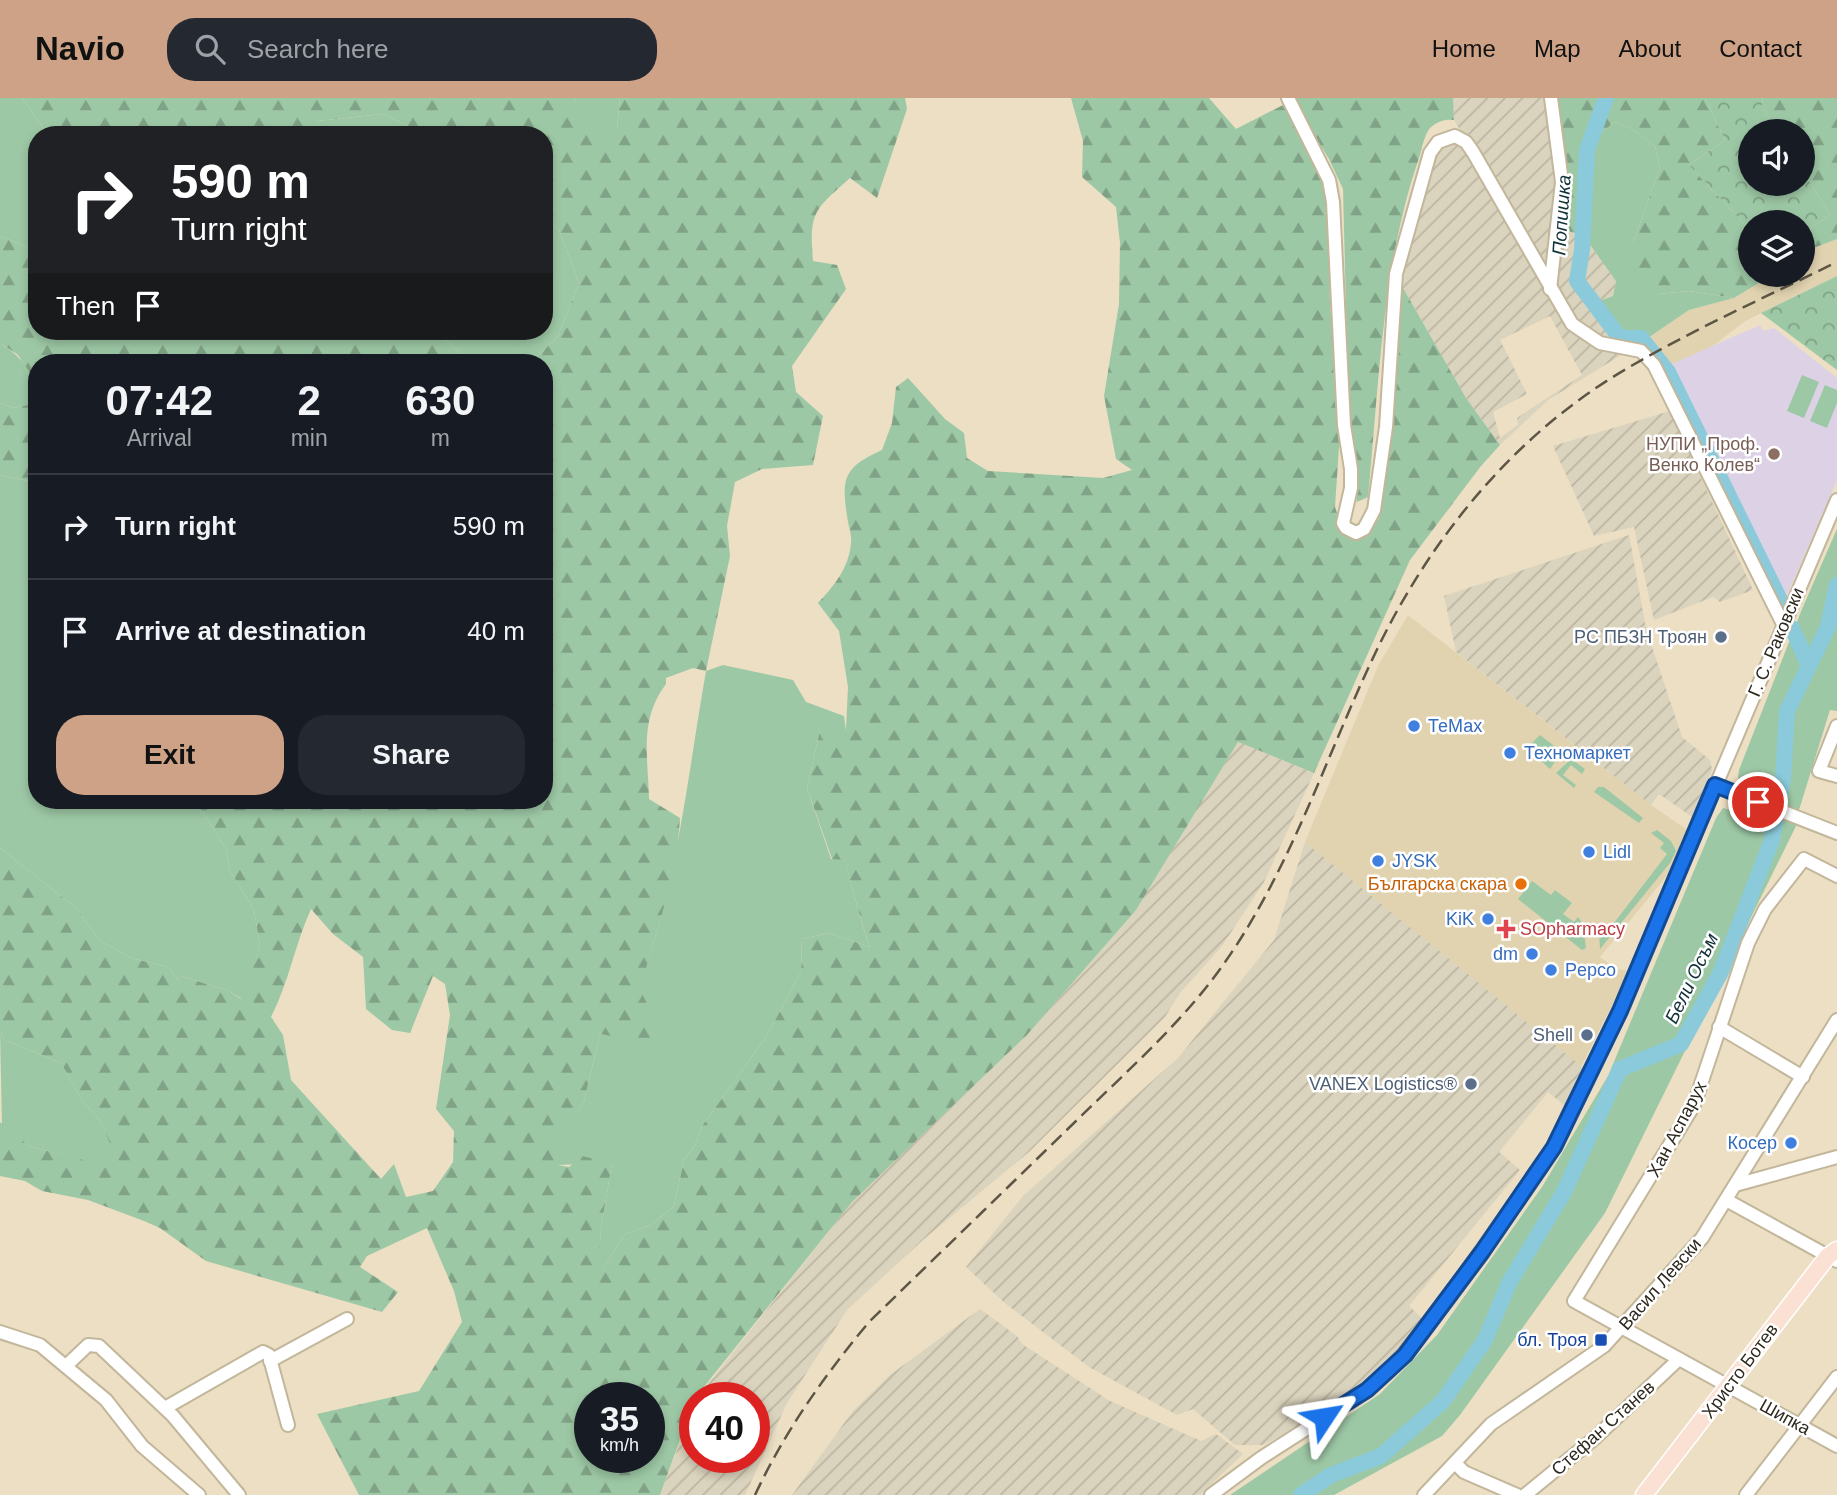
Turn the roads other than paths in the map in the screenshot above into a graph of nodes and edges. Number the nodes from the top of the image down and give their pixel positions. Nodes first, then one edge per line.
1 (1288, 98) edge
2 (1551, 98) edge
3 (1550, 289) junction
4 (1837, 500) edge
5 (1784, 626) junction
6 (1837, 726) edge
7 (1837, 776) edge
8 (1715, 785) junction
9 (1837, 833) edge
10 (1837, 876) edge
11 (1837, 1020) edge
12 (1719, 1027) junction
13 (1803, 1077) junction
14 (1837, 1157) edge
15 (1738, 1184) junction
16 (1728, 1201) junction
17 (1834, 1256) edge
18 (346, 1319) dead end
19 (1622, 1328) junction
20 (0, 1332) edge
21 (1679, 1359) junction
22 (270, 1361) junction
23 (66, 1366) junction
24 (1837, 1377) edge
25 (1728, 1385) junction
26 (165, 1408) junction
27 (288, 1425) dead end
28 (1799, 1426) junction
29 (1837, 1446) edge
30 (1455, 1463) junction
31 (199, 1495) edge
32 (239, 1495) edge
33 (1211, 1495) edge
34 (1424, 1495) edge
35 (1517, 1495) edge
36 (1525, 1495) edge
37 (1644, 1495) edge
38 (1746, 1495) edge

1 - 3 street
2 - 3 street
3 - 5 street
4 - 5 street, Г. С. Раковски
5 - 8 street, Г. С. Раковски
6 - 7 street
8 - 9 street
8 - 33 street, Г. С. Раковски
10 - 12 street, Хан Аспарух
11 - 13 street, Васил Левски
12 - 13 street
12 - 19 street, Хан Аспарух
13 - 15 street, Васил Левски
14 - 15 street
15 - 16 street, Васил Левски
16 - 17 street
16 - 19 street, Васил Левски
17 - 25 main road, Христо Ботев
18 - 22 street
19 - 21 street, Шипка
19 - 30 street, Васил Левски
20 - 23 street
21 - 25 street, Шипка
21 - 36 street, Стефан Станев
22 - 26 street
22 - 27 street
23 - 26 street
23 - 31 street
24 - 28 street
25 - 28 street, Шипка
25 - 37 main road, Христо Ботев
26 - 32 street
28 - 29 street, Шипка
28 - 38 street
30 - 34 street, Васил Левски
30 - 35 street

